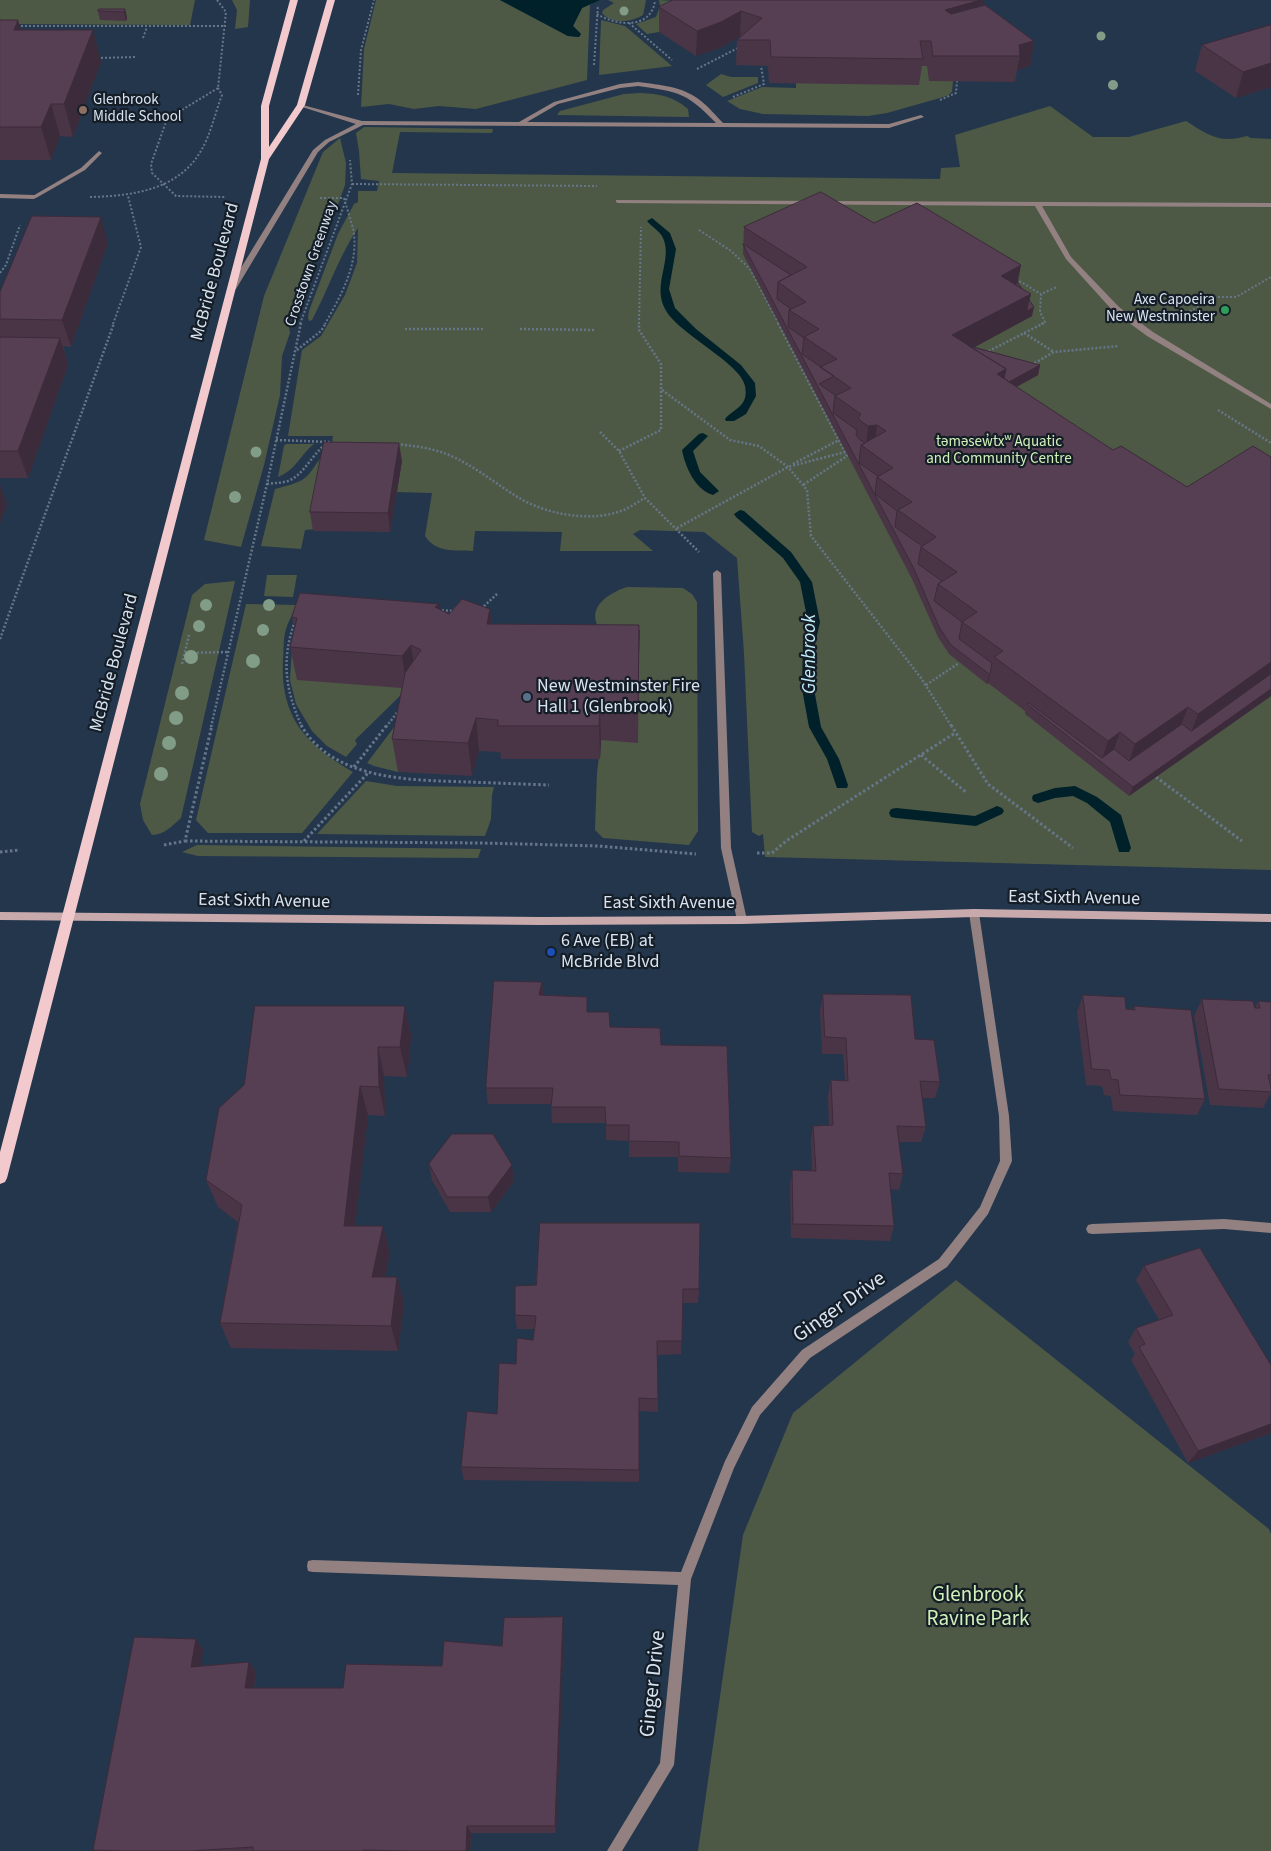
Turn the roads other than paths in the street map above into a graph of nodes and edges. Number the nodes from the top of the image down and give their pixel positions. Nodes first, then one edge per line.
1 (294, 0) edge
2 (331, 0) edge
3 (301, 105) junction
4 (921, 117) dead end
5 (362, 123) junction
6 (520, 124) junction
7 (721, 125) junction
8 (99, 154) dead end
9 (265, 159) junction
10 (0, 196) edge
11 (618, 201) dead end
12 (1038, 204) junction
13 (1271, 205) edge
14 (230, 292) junction
15 (1271, 407) edge
16 (717, 573) road end
17 (974, 913) junction
18 (0, 916) edge
19 (67, 916) junction
20 (1271, 918) edge
21 (742, 920) junction
22 (0, 1178) edge
23 (1271, 1228) edge
24 (1092, 1229) dead end
25 (313, 1566) dead end
26 (685, 1579) junction
27 (614, 1851) edge

1 - 9 main road, McBride Boulevard
2 - 3 main road, McBride Boulevard
3 - 5 street
3 - 9 main road, McBride Boulevard
4 - 7 street
5 - 6 street
5 - 14 street
6 - 7 street
6 - 7 street
8 - 10 street
9 - 14 main road, McBride Boulevard
11 - 12 street
12 - 13 street
12 - 15 street
14 - 19 main road, McBride Boulevard
16 - 21 street
17 - 20 street, East Sixth Avenue
17 - 21 street, East Sixth Avenue
17 - 26 street, Ginger Drive
18 - 19 street, East Sixth Avenue
19 - 21 street, East Sixth Avenue
19 - 22 main road, McBride Boulevard
23 - 24 street
25 - 26 street
26 - 27 street, Ginger Drive

